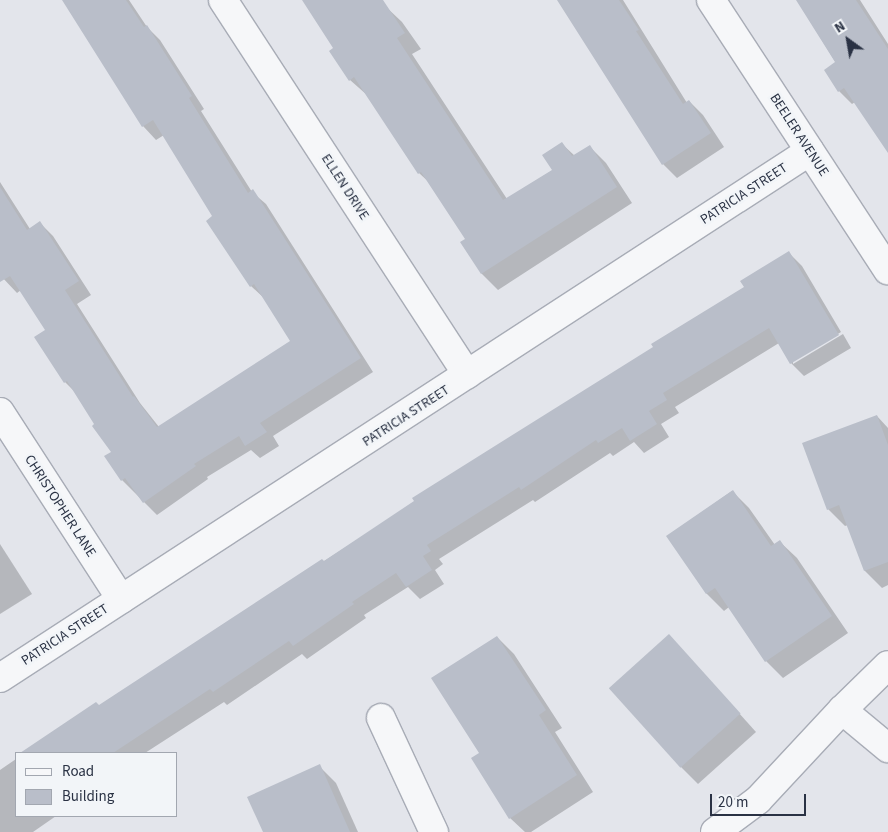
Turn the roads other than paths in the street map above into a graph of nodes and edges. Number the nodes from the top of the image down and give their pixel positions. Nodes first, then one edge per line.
1 (223, 0) edge
2 (711, 0) edge
3 (810, 151) junction
4 (888, 270) edge
5 (467, 375) junction
6 (0, 412) edge
7 (121, 599) junction
8 (888, 665) edge
9 (0, 678) edge
10 (842, 710) junction
11 (381, 718) dead end
12 (888, 748) edge
13 (434, 832) edge
14 (715, 832) edge

1 - 5 street, ELLEN DRIVE
2 - 3 street, BEELER AVENUE
3 - 4 street, BEELER AVENUE
3 - 5 street, PATRICIA STREET
5 - 7 street, PATRICIA STREET
6 - 7 street, CHRISTOPHER LANE
7 - 9 street, PATRICIA STREET
8 - 10 street
10 - 12 street
10 - 14 street
11 - 13 street

